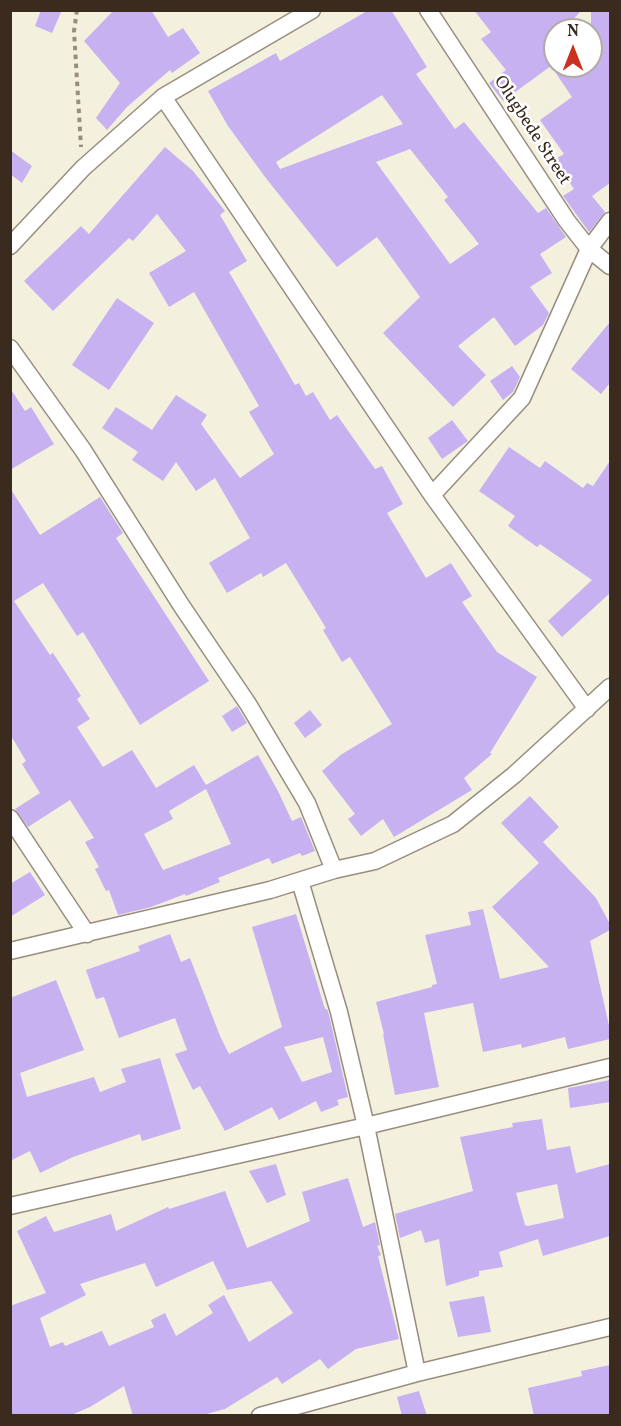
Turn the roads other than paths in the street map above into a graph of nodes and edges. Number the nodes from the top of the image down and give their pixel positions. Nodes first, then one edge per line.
1 (312, 10) edge
2 (428, 10) edge
3 (163, 97) junction
4 (610, 221) edge
5 (10, 246) edge
6 (589, 249) junction
7 (610, 266) edge
8 (10, 348) edge
9 (432, 495) junction
10 (610, 687) edge
11 (587, 709) junction
12 (10, 818) edge
13 (334, 870) junction
14 (300, 881) junction
15 (87, 934) junction
16 (10, 951) edge
17 (610, 1067) edge
18 (366, 1126) junction
19 (10, 1206) edge
20 (610, 1327) edge
21 (417, 1373) junction
22 (260, 1416) edge

1 - 3 street
2 - 6 street, Olugbede Street
3 - 5 street
3 - 9 street
4 - 6 street
6 - 7 street, Olugbede Street
6 - 9 street
8 - 13 street
9 - 11 street
10 - 11 street
11 - 13 street
12 - 15 street
13 - 14 street
14 - 15 street
14 - 18 street
15 - 16 street
17 - 18 street
18 - 19 street
18 - 21 street
20 - 21 street
21 - 22 street

